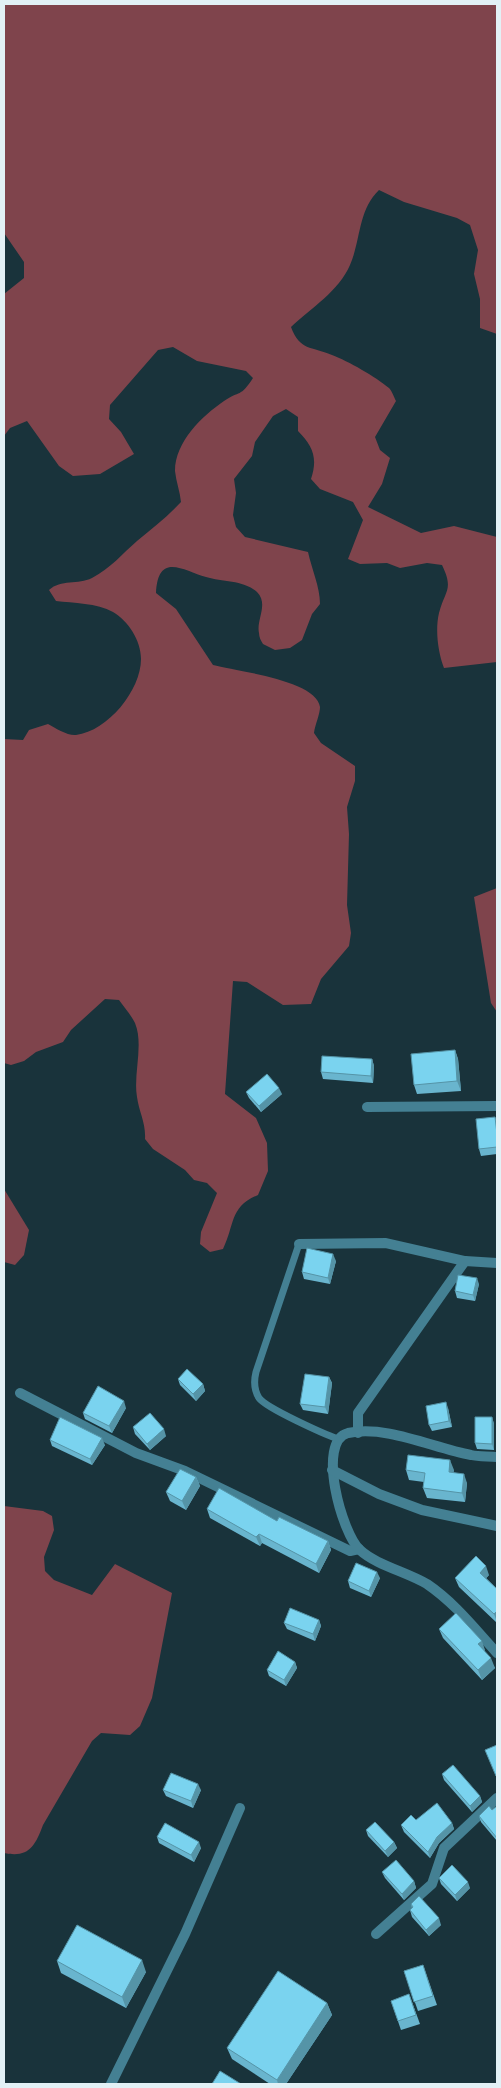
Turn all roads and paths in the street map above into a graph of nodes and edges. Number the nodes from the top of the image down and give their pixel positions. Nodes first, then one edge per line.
1 (497, 1106) edge
2 (366, 1107) dead end
3 (299, 1244) joint
4 (465, 1261) junction
5 (497, 1263) edge
6 (20, 1393) dead end
7 (358, 1433) junction
8 (338, 1438) junction
9 (497, 1457) edge
10 (332, 1470) junction
11 (497, 1526) edge
12 (359, 1549) junction
13 (497, 1653) edge
14 (497, 1798) edge
15 (240, 1808) dead end
16 (376, 1934) dead end
17 (111, 2084) edge

1 - 2 street
3 - 4 street
3 - 8 lane
4 - 5 street
4 - 7 street
6 - 12 street
7 - 8 street
7 - 9 street
8 - 10 street
10 - 11 street
10 - 12 street
12 - 13 street
14 - 16 street
15 - 17 street

